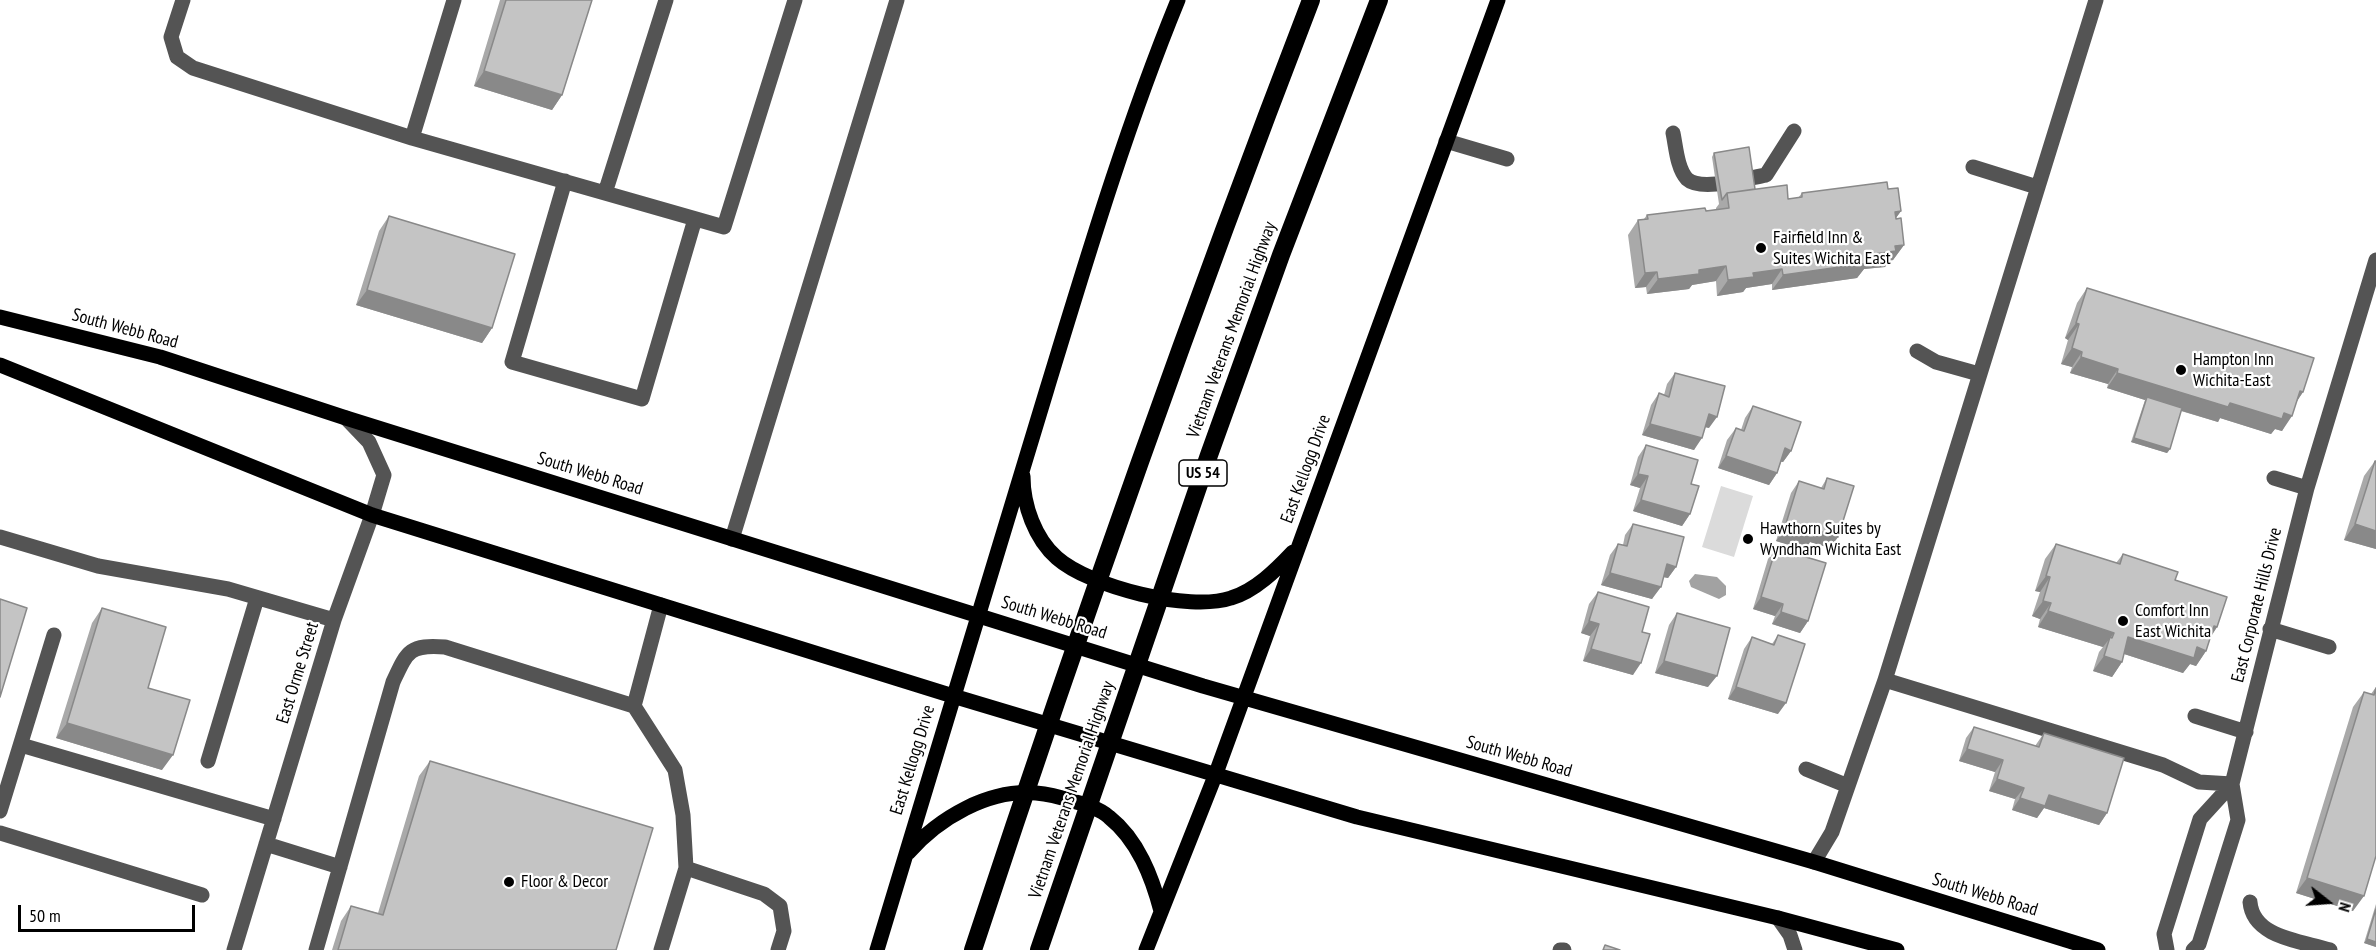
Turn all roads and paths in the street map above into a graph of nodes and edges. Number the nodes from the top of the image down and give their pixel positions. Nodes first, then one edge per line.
1 (183, 0) edge
2 (454, 0) edge
3 (666, 0) edge
4 (795, 0) edge
5 (897, 0) edge
6 (1178, 0) edge
7 (1311, 0) edge
8 (1379, 0) edge
9 (1498, 0) edge
10 (2096, 0) edge
11 (1794, 131) dead end
12 (1673, 133) dead end
13 (412, 138) junction
14 (1446, 141) junction
15 (1507, 159) dead end
16 (1973, 167) dead end
17 (564, 181) junction
18 (2037, 187) junction
19 (605, 193) junction
20 (695, 219) junction
21 (2376, 260) edge
22 (0, 316) edge
23 (1917, 351) dead end
24 (0, 364) edge
25 (1979, 374) junction
26 (346, 418) junction
27 (1023, 464) junction
28 (2274, 478) dead end
29 (2307, 488) junction
30 (372, 515) junction
31 (0, 537) edge
32 (732, 539) junction
33 (1298, 547) junction
34 (257, 598) junction
35 (661, 605) junction
36 (977, 615) junction
37 (334, 620) junction
38 (2270, 629) junction
39 (54, 635) dead end
40 (2329, 647) dead end
41 (1885, 680) junction
42 (953, 696) junction
43 (1242, 697) junction
44 (634, 706) junction
45 (2195, 716) dead end
46 (2246, 732) junction
47 (21, 745) junction
48 (208, 761) dead end
49 (1806, 769) dead end
50 (1215, 776) junction
51 (2232, 784) junction
52 (1848, 786) junction
53 (0, 811) edge
54 (274, 819) junction
55 (0, 834) edge
56 (266, 844) junction
57 (904, 858) junction
58 (1814, 862) junction
59 (340, 867) junction
60 (686, 868) junction
61 (202, 895) dead end
62 (2250, 902) dead end
63 (1161, 911) junction
64 (1778, 918) junction
65 (234, 950) edge
66 (316, 950) edge
67 (661, 950) edge
68 (778, 950) edge
69 (877, 950) edge
70 (973, 950) edge
71 (1040, 950) edge
72 (1146, 950) edge
73 (1795, 950) edge
74 (1897, 950) edge
75 (2098, 950) edge
76 (2167, 950) edge
77 (2193, 950) edge
78 (2330, 950) edge

1 - 13 street
2 - 13 street
3 - 19 street
4 - 20 street
5 - 32 street
6 - 27 main road, East Kellogg Drive
7 - 70 highway
8 - 71 highway, Vietnam Veterans Memorial Highway / US 54
9 - 14 main road, East Kellogg Drive
10 - 18 street
11 - 12 street
13 - 17 street
14 - 15 street
14 - 33 main road, East Kellogg Drive
16 - 18 street
17 - 19 street
17 - 20 street
18 - 25 street
19 - 20 street
21 - 29 street, East Corporate Hills Drive
22 - 26 main road, South Webb Road
23 - 25 street
24 - 30 main road
25 - 41 street
26 - 30 street, East Orme Street
26 - 32 main road, South Webb Road
27 - 33 main road
27 - 36 main road, East Kellogg Drive
28 - 29 street
29 - 38 street, East Corporate Hills Drive
30 - 35 main road
30 - 37 street, East Orme Street
31 - 34 street
32 - 36 main road, South Webb Road
33 - 43 main road, East Kellogg Drive
34 - 37 street
34 - 48 street
35 - 42 main road
35 - 44 street
36 - 42 main road, East Kellogg Drive
36 - 43 main road, South Webb Road
37 - 54 street, East Orme Street
38 - 40 street
38 - 46 street, East Corporate Hills Drive
39 - 47 street
41 - 51 street
41 - 52 street
42 - 50 main road
42 - 57 main road, East Kellogg Drive
43 - 50 main road, East Kellogg Drive
43 - 58 main road, South Webb Road
44 - 59 street
44 - 60 street
45 - 46 street
46 - 51 street, East Corporate Hills Drive
47 - 53 street
47 - 54 street
49 - 52 street
50 - 63 main road, East Kellogg Drive
50 - 64 main road
51 - 76 street, East Corporate Hills Drive
51 - 77 street
52 - 58 street
54 - 56 street, East Orme Street
55 - 61 street
56 - 59 street
56 - 65 street, East Orme Street
57 - 63 main road
57 - 69 main road, East Kellogg Drive
58 - 75 main road, South Webb Road
59 - 66 street
60 - 67 street
60 - 68 street
62 - 78 street
63 - 72 main road, East Kellogg Drive
64 - 73 street
64 - 74 main road

